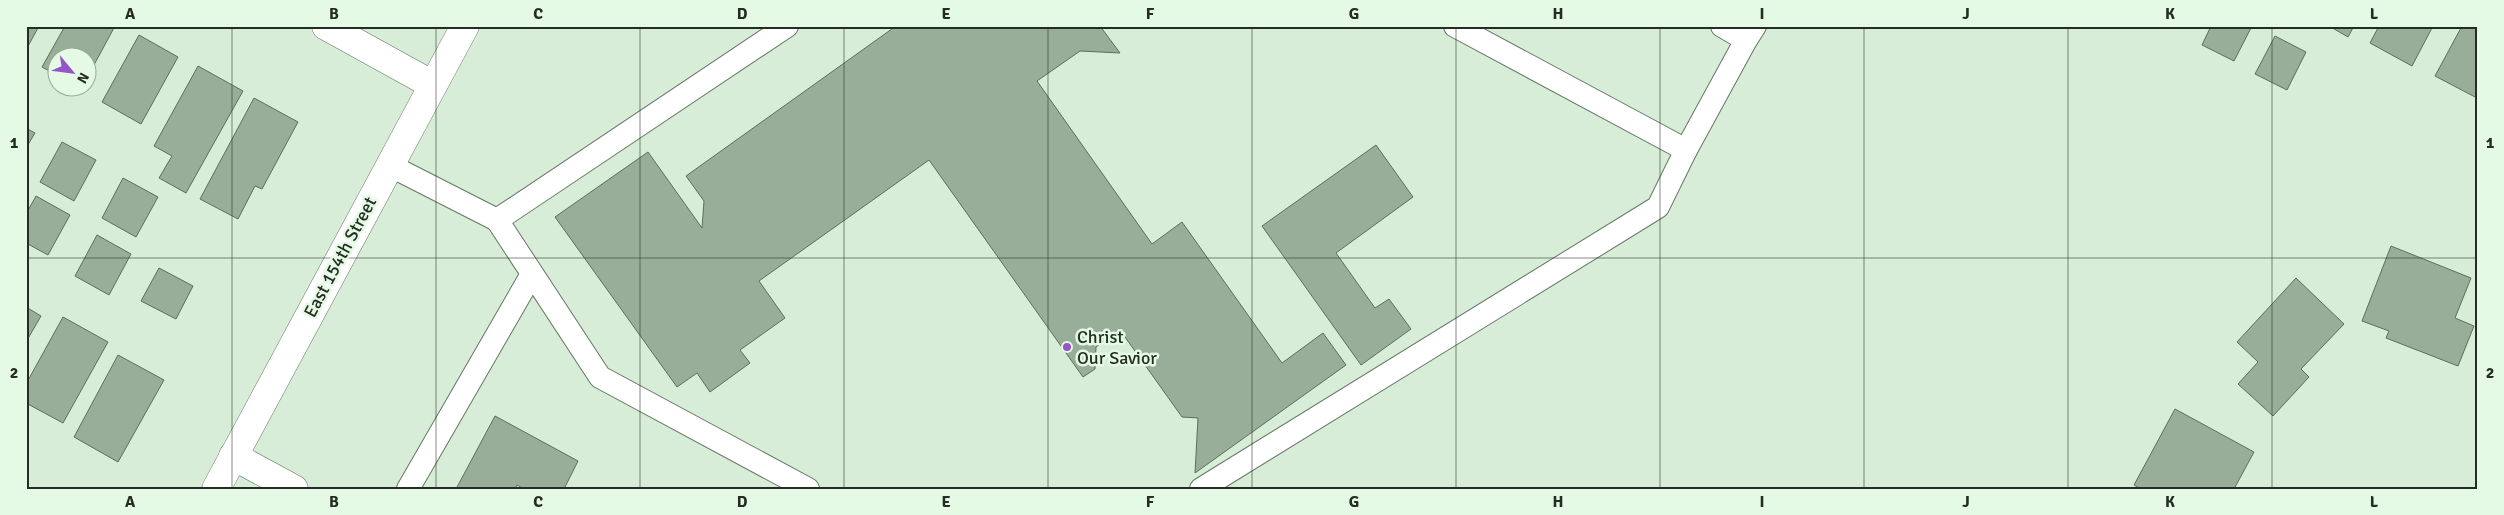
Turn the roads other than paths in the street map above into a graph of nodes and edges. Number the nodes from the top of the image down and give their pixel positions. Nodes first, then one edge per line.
1 (326, 26) edge
2 (464, 26) edge
3 (787, 26) edge
4 (1455, 26) edge
5 (1722, 26) edge
6 (1750, 33) edge
7 (433, 85) junction
8 (1686, 150) junction
9 (389, 165) junction
10 (497, 220) junction
11 (532, 274) junction
12 (233, 456) junction
13 (216, 489) edge
14 (294, 489) edge
15 (408, 489) edge
16 (808, 489) edge
17 (1201, 489) edge

1 - 7 street
2 - 7 street, East 154th Street
3 - 10 lane
4 - 8 lane
5 - 6 lane
6 - 8 lane
7 - 9 street, East 154th Street
8 - 17 lane
9 - 10 lane
9 - 12 street, East 154th Street
10 - 11 lane
11 - 15 lane
11 - 16 lane
12 - 13 street, East 154th Street
12 - 14 street

